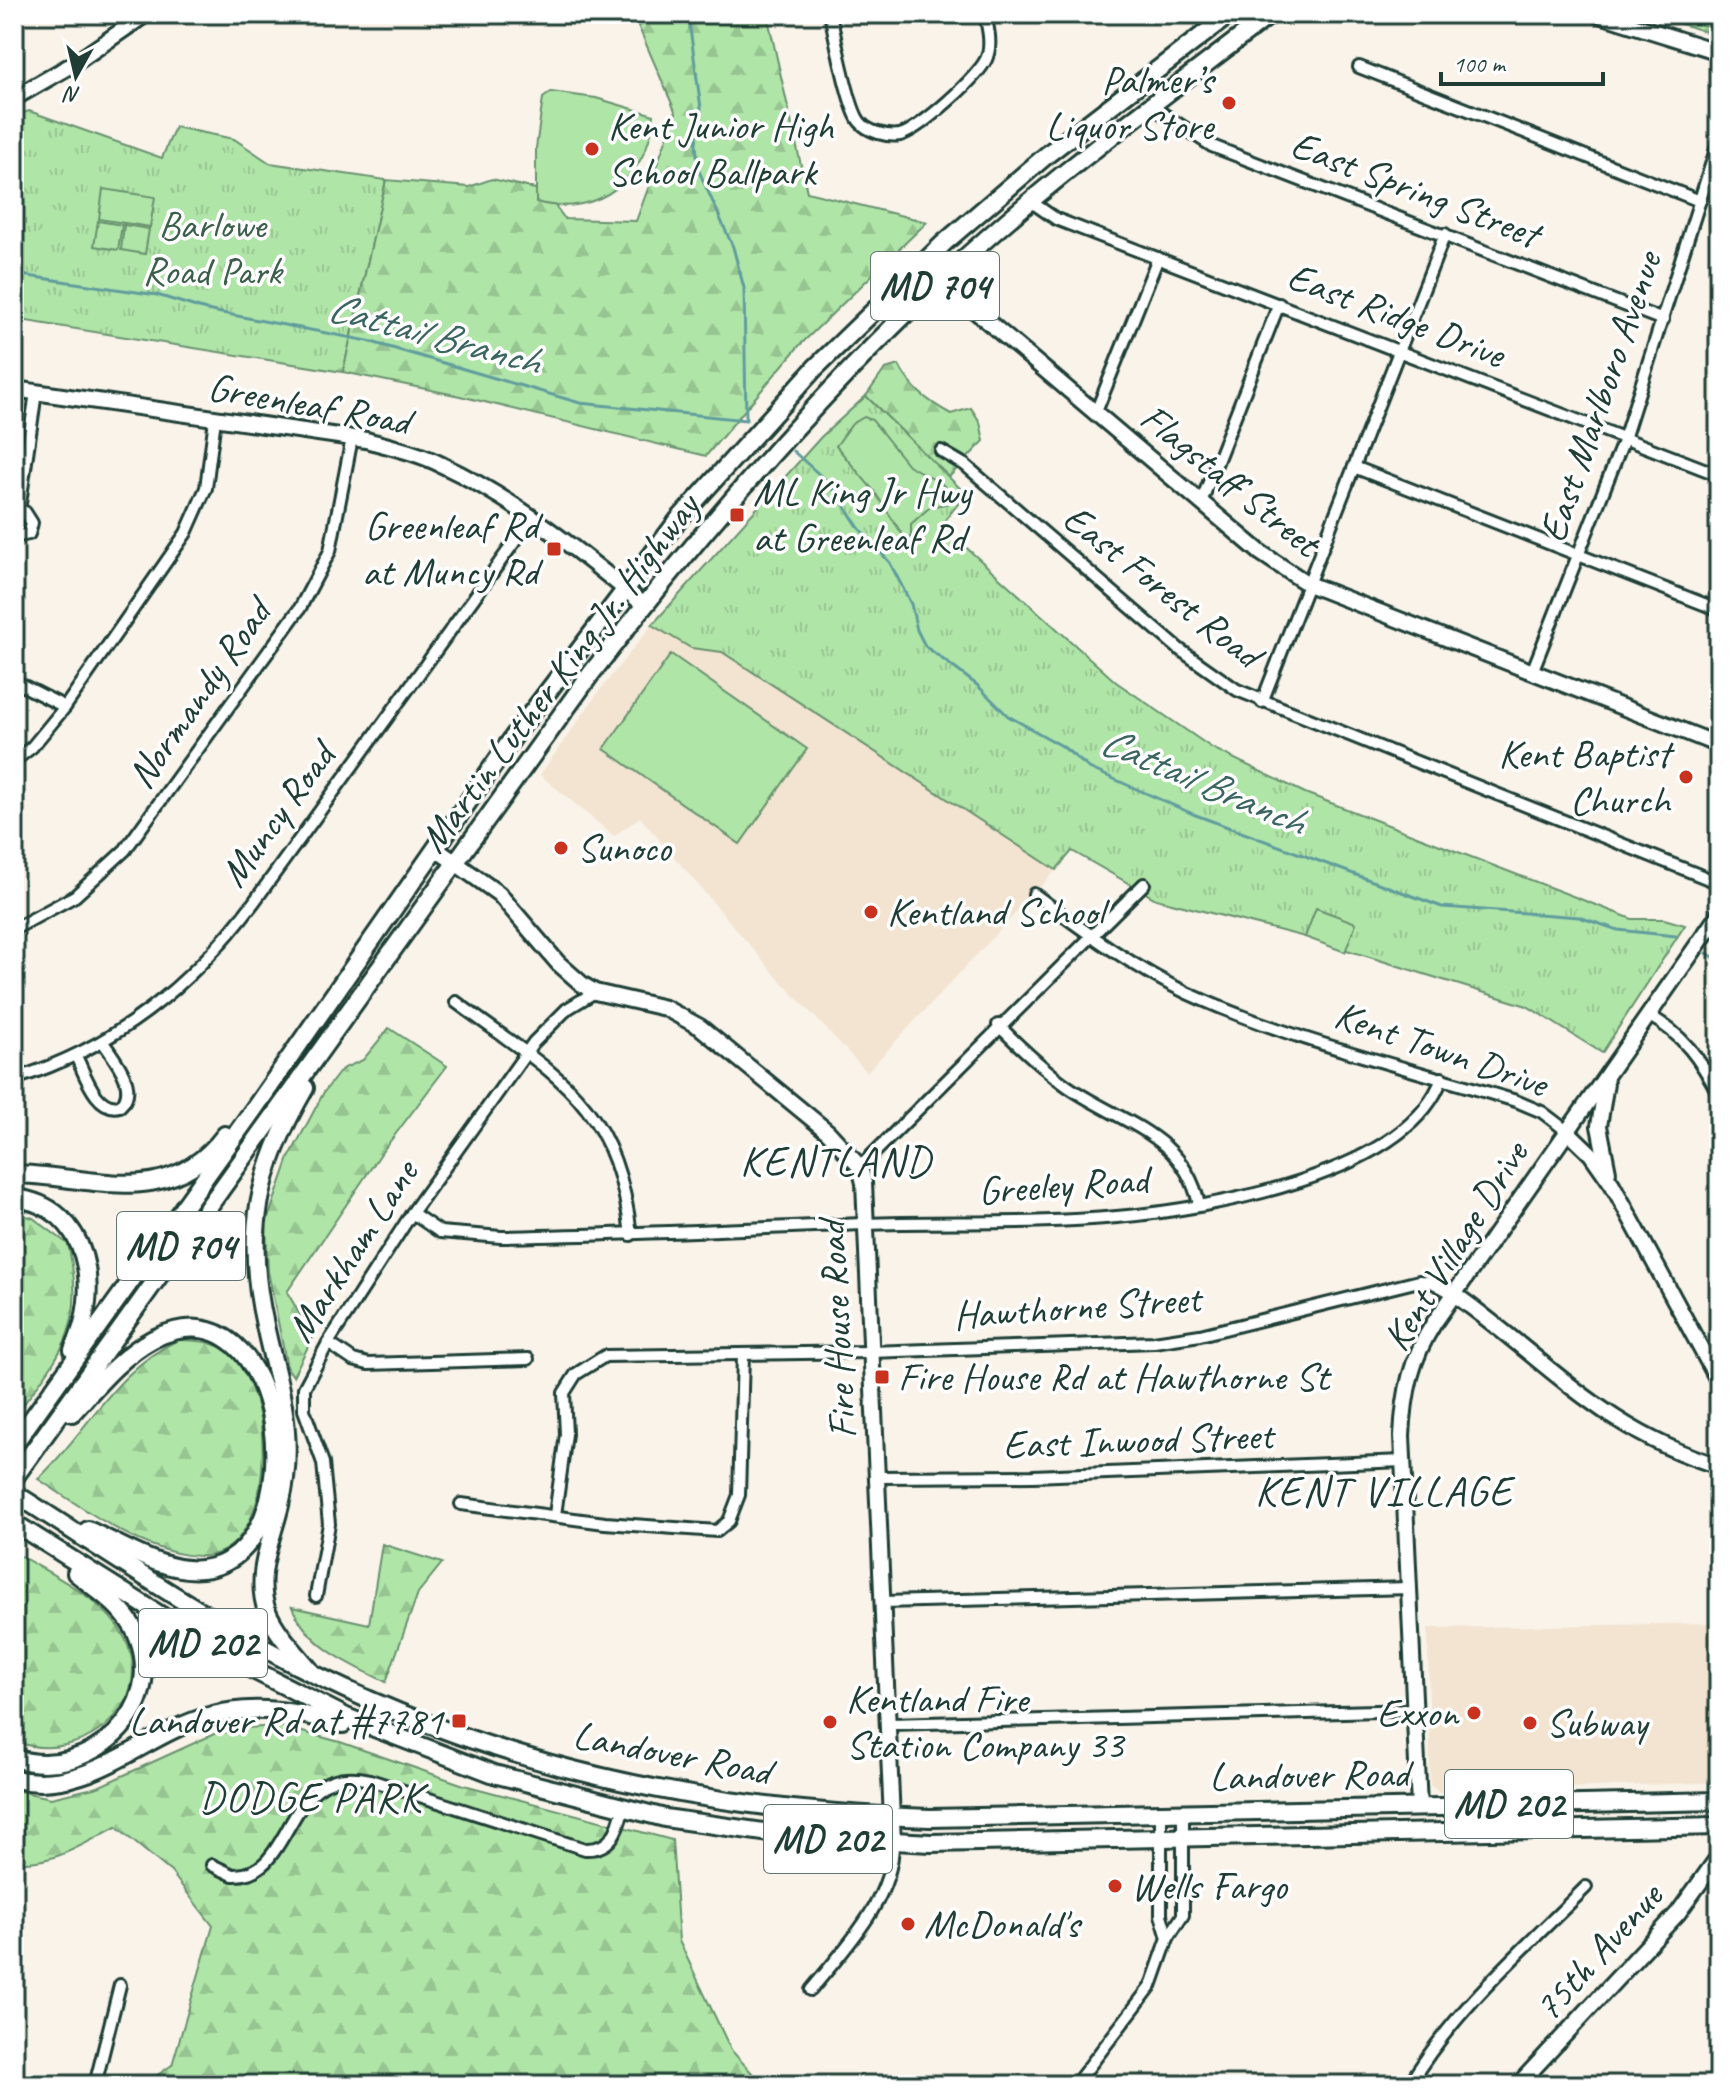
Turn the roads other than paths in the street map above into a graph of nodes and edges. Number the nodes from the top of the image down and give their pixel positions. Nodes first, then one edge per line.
1 (146, 14) edge
2 (830, 14) edge
3 (985, 14) edge
4 (1230, 14) edge
5 (1271, 14) edge
6 (1597, 14) edge
7 (1719, 52) edge
8 (1359, 67) dead end
9 (14, 98) edge
10 (1151, 106) junction
11 (1719, 140) edge
12 (1030, 201) junction
13 (1700, 201) junction
14 (1445, 234) junction
15 (1158, 258) junction
16 (921, 265) junction
17 (940, 281) junction
18 (1279, 304) junction
19 (1663, 320) junction
20 (1400, 349) junction
21 (14, 389) edge
22 (36, 392) junction
23 (1096, 412) junction
24 (215, 419) junction
25 (352, 438) junction
26 (1624, 439) junction
27 (941, 451) dead end
28 (1354, 467) junction
29 (1719, 475) edge
30 (1202, 500) junction
31 (16, 510) edge
32 (531, 519) junction
33 (14, 537) edge
34 (1580, 557) junction
35 (1308, 584) junction
36 (625, 589) junction
37 (644, 605) junction
38 (1719, 610) edge
39 (1532, 672) junction
40 (14, 681) edge
41 (1262, 702) junction
42 (65, 707) junction
43 (1719, 745) edge
44 (14, 761) edge
45 (436, 849) junction
46 (456, 863) junction
47 (1719, 883) edge
48 (1144, 884) dead end
49 (1034, 894) dead end
50 (1719, 914) edge
51 (14, 929) edge
52 (1092, 934) junction
53 (595, 992) junction
54 (456, 1002) dead end
55 (1648, 1015) junction
56 (998, 1025) junction
57 (338, 1027) junction
58 (103, 1042) junction
59 (294, 1050) junction
60 (526, 1054) junction
61 (76, 1056) junction
62 (1612, 1066) junction
63 (1442, 1078) junction
64 (14, 1079) edge
65 (1719, 1095) edge
66 (1567, 1131) junction
67 (860, 1167) junction
68 (14, 1174) edge
69 (1612, 1184) junction
70 (14, 1198) edge
71 (1199, 1204) junction
72 (412, 1213) junction
73 (864, 1224) junction
74 (631, 1235) junction
75 (1454, 1294) junction
76 (328, 1343) junction
77 (870, 1352) junction
78 (743, 1355) junction
79 (528, 1359) dead end
80 (1719, 1382) edge
81 (51, 1393) junction
82 (14, 1444) edge
83 (1403, 1461) junction
84 (1716, 1463) edge
85 (25, 1464) junction
86 (876, 1477) junction
87 (14, 1478) edge
88 (14, 1493) edge
89 (461, 1504) dead end
90 (42, 1511) junction
91 (555, 1515) junction
92 (20, 1527) edge
93 (1410, 1588) junction
94 (316, 1596) dead end
95 (883, 1602) junction
96 (314, 1674) junction
97 (1416, 1710) junction
98 (890, 1724) junction
99 (391, 1737) junction
100 (14, 1758) edge
101 (14, 1779) edge
102 (628, 1784) junction
103 (1719, 1801) edge
104 (1419, 1807) junction
105 (623, 1809) junction
106 (1183, 1812) junction
107 (1161, 1813) junction
108 (893, 1817) junction
109 (1719, 1826) edge
110 (1161, 1838) junction
111 (1183, 1838) junction
112 (893, 1843) junction
113 (1719, 1856) edge
114 (212, 1865) dead end
115 (1586, 1887) dead end
116 (1168, 1938) junction
117 (120, 1985) dead end
118 (811, 1990) dead end
119 (95, 2085) edge
120 (1075, 2085) edge
121 (1409, 2085) edge
122 (1518, 2085) edge

1 - 9 street
2 - 3 street
4 - 16 main road, Martin Luther King Jr. Highway / MD 704
5 - 10 main road, Martin Luther King Jr. Highway / MD 704
6 - 7 street
8 - 13 street
10 - 12 main road, Martin Luther King Jr. Highway / MD 704
10 - 14 street, East Spring Street
11 - 13 street, East Marlboro Avenue
12 - 15 street, East Ridge Drive
12 - 17 main road, Martin Luther King Jr. Highway / MD 704
13 - 19 street, East Marlboro Avenue
14 - 19 street, East Spring Street
14 - 20 street
15 - 18 street, East Ridge Drive
15 - 23 street
16 - 17 street, Flagstaff Street
16 - 36 main road, Martin Luther King Jr. Highway / MD 704
17 - 23 street, Flagstaff Street
17 - 37 main road, Martin Luther King Jr. Highway / MD 704
18 - 20 street, East Ridge Drive
18 - 30 street
19 - 26 street, East Marlboro Avenue
20 - 26 street, East Ridge Drive
20 - 28 street
21 - 22 street, Greenleaf Road
22 - 24 street, Greenleaf Road
22 - 31 street
23 - 30 street, Flagstaff Street
24 - 25 street, Greenleaf Road
24 - 42 street
25 - 32 street, Greenleaf Road
25 - 51 street, Normandy Road
26 - 29 street, East Ridge Drive
26 - 34 street, East Marlboro Avenue
27 - 41 street, East Forest Road
28 - 34 street
28 - 35 street
30 - 35 street, Flagstaff Street
31 - 33 street
32 - 36 street, Greenleaf Road
32 - 58 street, Muncy Road
34 - 38 street
34 - 39 street, East Marlboro Avenue
35 - 39 street, Flagstaff Street
35 - 41 street
36 - 37 street, Greenleaf Road
36 - 45 main road, Martin Luther King Jr. Highway / MD 704
37 - 46 main road, Martin Luther King Jr. Highway / MD 704
39 - 43 street, Flagstaff Street
40 - 42 street
41 - 47 street, East Forest Road
42 - 44 street
45 - 46 street
45 - 59 main road, Martin Luther King Jr. Highway / MD 704
46 - 53 street
46 - 57 main road, Martin Luther King Jr. Highway / MD 704
48 - 52 street, Fire House Road
49 - 52 street, Kent Town Drive
50 - 55 street, Kent Village Drive
52 - 56 street, Fire House Road
52 - 63 street, Kent Town Drive
53 - 60 street, Markham Lane
53 - 67 street
54 - 60 street
55 - 62 street, Kent Village Drive
55 - 65 street
56 - 67 street, Fire House Road
56 - 71 street
57 - 85 main road, Martin Luther King Jr. Highway / MD 704
57 - 96 main road
58 - 61 street, Muncy Road
58 - 61 street
59 - 68 main road
59 - 81 main road, Martin Luther King Jr. Highway / MD 704
60 - 72 street, Markham Lane
60 - 74 street
61 - 64 street, Muncy Road
62 - 66 street, Kent Village Drive
62 - 69 street
63 - 66 street, Kent Town Drive
63 - 71 street, Greeley Road
66 - 69 street, Kent Town Drive
66 - 75 street, Kent Village Drive
67 - 73 street, Fire House Road
69 - 80 street, Kent Town Drive
70 - 81 main road
71 - 73 street, Greeley Road
72 - 74 street, Greeley Road
72 - 76 street, Markham Lane
73 - 74 street, Greeley Road
73 - 77 street, Fire House Road
75 - 77 street, Hawthorne Street
75 - 83 street, Kent Village Drive
75 - 84 street, Hawthorne Street
76 - 79 street
76 - 94 street, Markham Lane
77 - 78 street, Hawthorne Street
77 - 86 street, Fire House Road
78 - 91 street, Hawthorne Street
78 - 91 street
81 - 82 main road, Martin Luther King Jr. Highway / MD 704
83 - 86 street, East Inwood Street
83 - 93 street, Kent Village Drive
85 - 87 main road, Martin Luther King Jr. Highway / MD 704
85 - 90 main road
86 - 95 street, Fire House Road
88 - 90 main road, Landover Road / MD 202
89 - 91 street
90 - 96 main road, Landover Road / MD 202
92 - 99 main road, Landover Road / MD 202
92 - 100 main road
93 - 95 street
93 - 97 street, Kent Village Drive
95 - 98 street, Fire House Road
96 - 102 main road, Landover Road / MD 202
97 - 98 street
97 - 104 street, Kent Village Drive
98 - 108 street, Fire House Road
99 - 101 main road
99 - 105 main road, Landover Road / MD 202
102 - 105 main road
102 - 108 main road, Landover Road / MD 202
103 - 104 main road, Landover Road / MD 202
104 - 106 main road, Landover Road / MD 202
105 - 112 main road, Landover Road / MD 202
105 - 114 street
106 - 107 main road, Landover Road / MD 202
106 - 111 street
107 - 108 main road, Landover Road / MD 202
107 - 110 street
108 - 112 street, Fire House Road
109 - 111 main road, Landover Road / MD 202
110 - 111 main road, Landover Road / MD 202
110 - 112 main road, Landover Road / MD 202
110 - 116 street
111 - 116 street
112 - 118 street
113 - 122 street, 75th Avenue
115 - 121 street
116 - 120 street
117 - 119 street

